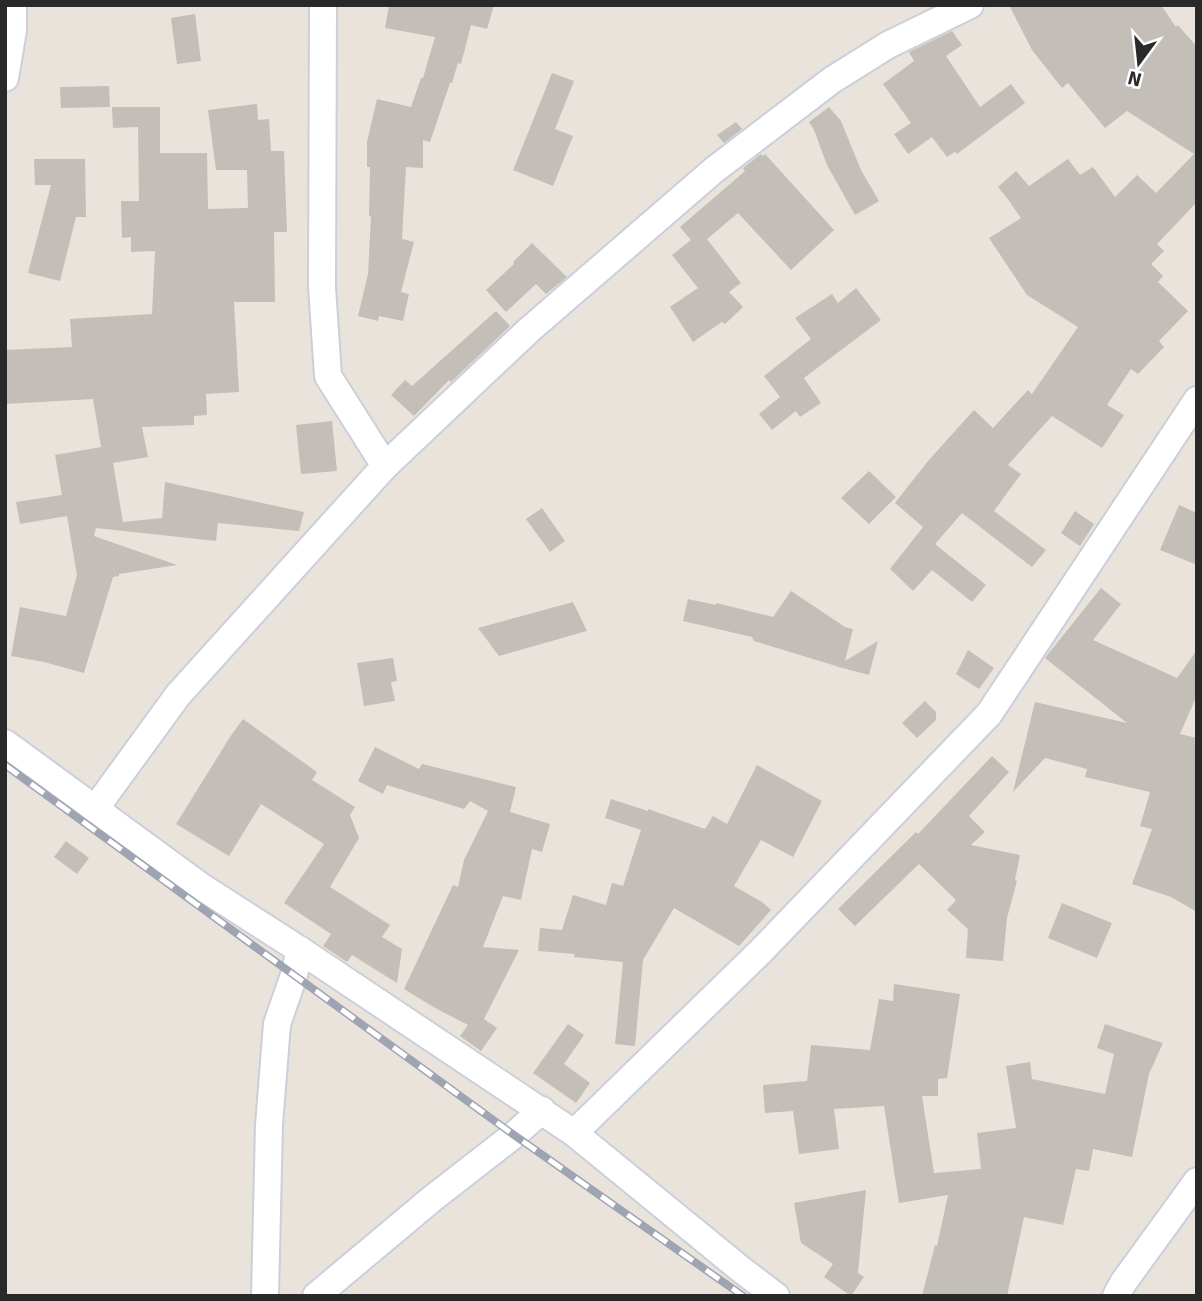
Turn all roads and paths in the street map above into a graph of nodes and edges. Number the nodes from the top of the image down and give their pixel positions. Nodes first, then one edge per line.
1 (13, 5) edge
2 (323, 5) edge
3 (970, 5) edge
4 (5, 78) edge
5 (1197, 400) edge
6 (384, 466) junction
7 (5, 743) edge
8 (95, 809) junction
9 (300, 950) junction
10 (542, 1111) junction
11 (574, 1133) junction
12 (1197, 1181) edge
13 (265, 1296) edge
14 (316, 1296) edge
15 (776, 1296) edge
16 (1116, 1296) edge

1 - 4 street
2 - 6 street
3 - 6 street
5 - 11 street
6 - 8 street
7 - 8 street
8 - 9 street
9 - 10 street
9 - 13 street
10 - 11 street
10 - 14 street
11 - 15 street
12 - 16 street

